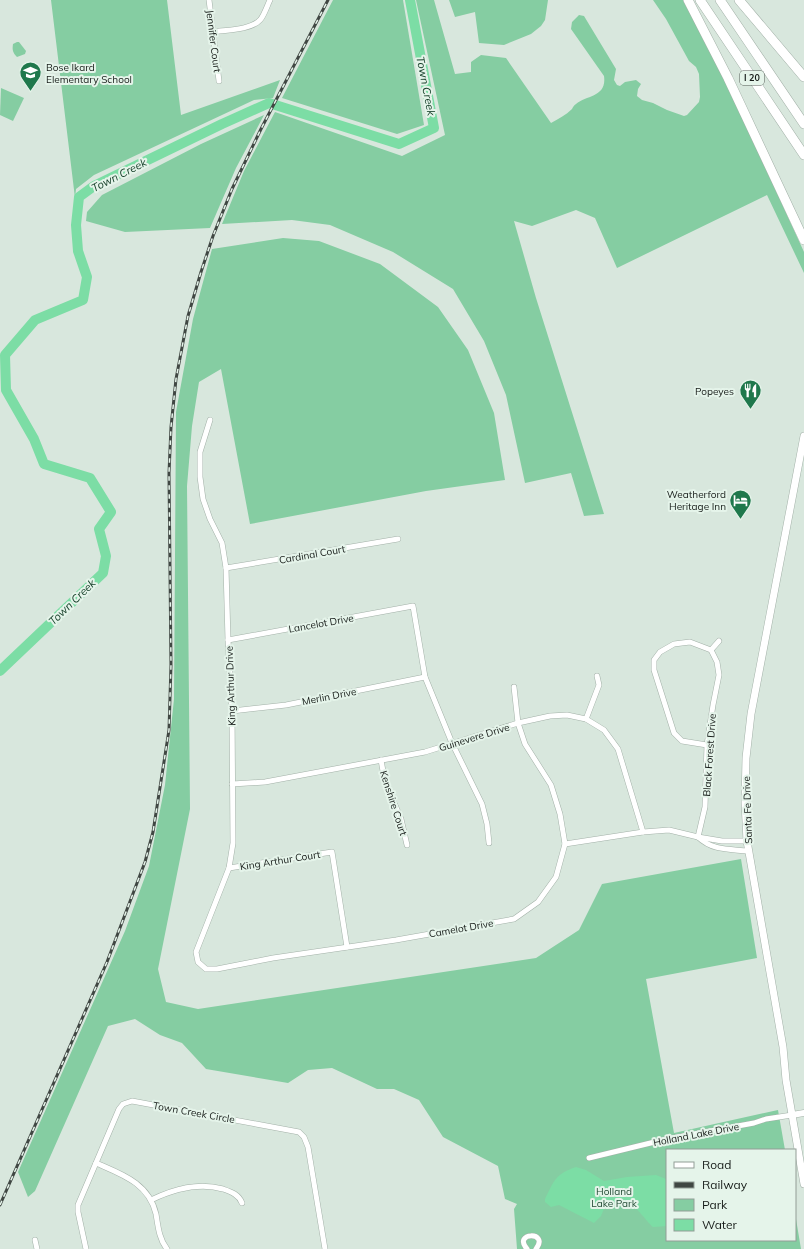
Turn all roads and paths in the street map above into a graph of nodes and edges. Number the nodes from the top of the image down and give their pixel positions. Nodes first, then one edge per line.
1 (209, 0) edge
2 (270, 0) edge
3 (688, 0) edge
4 (700, 0) edge
5 (720, 0) edge
6 (739, 0) edge
7 (213, 32) junction
8 (804, 77) edge
9 (219, 81) dead end
10 (804, 124) edge
11 (804, 155) edge
12 (804, 240) edge
13 (210, 420) dead end
14 (804, 436) edge
15 (398, 539) dead end
16 (226, 568) junction
17 (228, 640) junction
18 (719, 641) dead end
19 (711, 650) junction
20 (596, 676) dead end
21 (425, 677) junction
22 (514, 687) dead end
23 (232, 711) junction
24 (586, 719) junction
25 (518, 723) junction
26 (452, 743) junction
27 (708, 745) junction
28 (381, 760) junction
29 (232, 784) junction
30 (643, 832) junction
31 (698, 837) junction
32 (747, 841) junction
33 (490, 843) dead end
34 (565, 844) junction
35 (407, 845) dead end
36 (748, 851) junction
37 (229, 868) junction
38 (347, 947) junction
39 (196, 952) joint
40 (804, 1113) edge
41 (792, 1115) junction
42 (589, 1158) dead end
43 (96, 1162) junction
44 (804, 1184) edge
45 (151, 1200) junction
46 (242, 1204) dead end
47 (35, 1240) dead end
48 (37, 1249) edge
49 (86, 1249) edge
50 (166, 1249) edge
51 (325, 1249) edge
52 (526, 1249) edge
53 (536, 1249) edge

1 - 7 street, Jennifer Court
2 - 7 street
3 - 12 highway
4 - 11 highway, I 20
5 - 10 highway, I 20
6 - 8 highway
7 - 9 street, Jennifer Court
13 - 16 street, King Arthur Drive
14 - 32 main road, Santa Fe Drive
15 - 16 street, Cardinal Court
16 - 17 street, King Arthur Drive
17 - 21 street, Lancelot Drive
17 - 23 street, King Arthur Drive
18 - 19 street
19 - 27 street, Black Forest Drive
19 - 27 street
20 - 24 street
21 - 23 street, Merlin Drive
21 - 26 street
22 - 25 street, Camelot Drive
23 - 29 street, King Arthur Drive
24 - 25 street, Guinevere Drive
24 - 30 street, Guinevere Drive
25 - 26 street, Guinevere Drive
25 - 34 street, Camelot Drive
26 - 28 street, Guinevere Drive
26 - 33 street
27 - 31 street, Black Forest Drive
28 - 29 street, Guinevere Drive
28 - 35 street, Kenshire Court
29 - 37 street, King Arthur Drive
30 - 31 street
30 - 34 street
31 - 32 street
31 - 36 street
32 - 36 main road, Santa Fe Drive
34 - 38 street, Camelot Drive
36 - 41 main road, Santa Fe Drive
37 - 38 street, King Arthur Court
37 - 39 street, King Arthur Drive
38 - 39 street, Camelot Drive
40 - 41 street, Holland Lake Drive
41 - 42 street, Holland Lake Drive
41 - 44 main road, Santa Fe Drive
43 - 45 street
43 - 49 street, Town Creek Circle
43 - 51 street, Town Creek Circle
45 - 46 street
45 - 50 street
47 - 48 street
52 - 53 street

